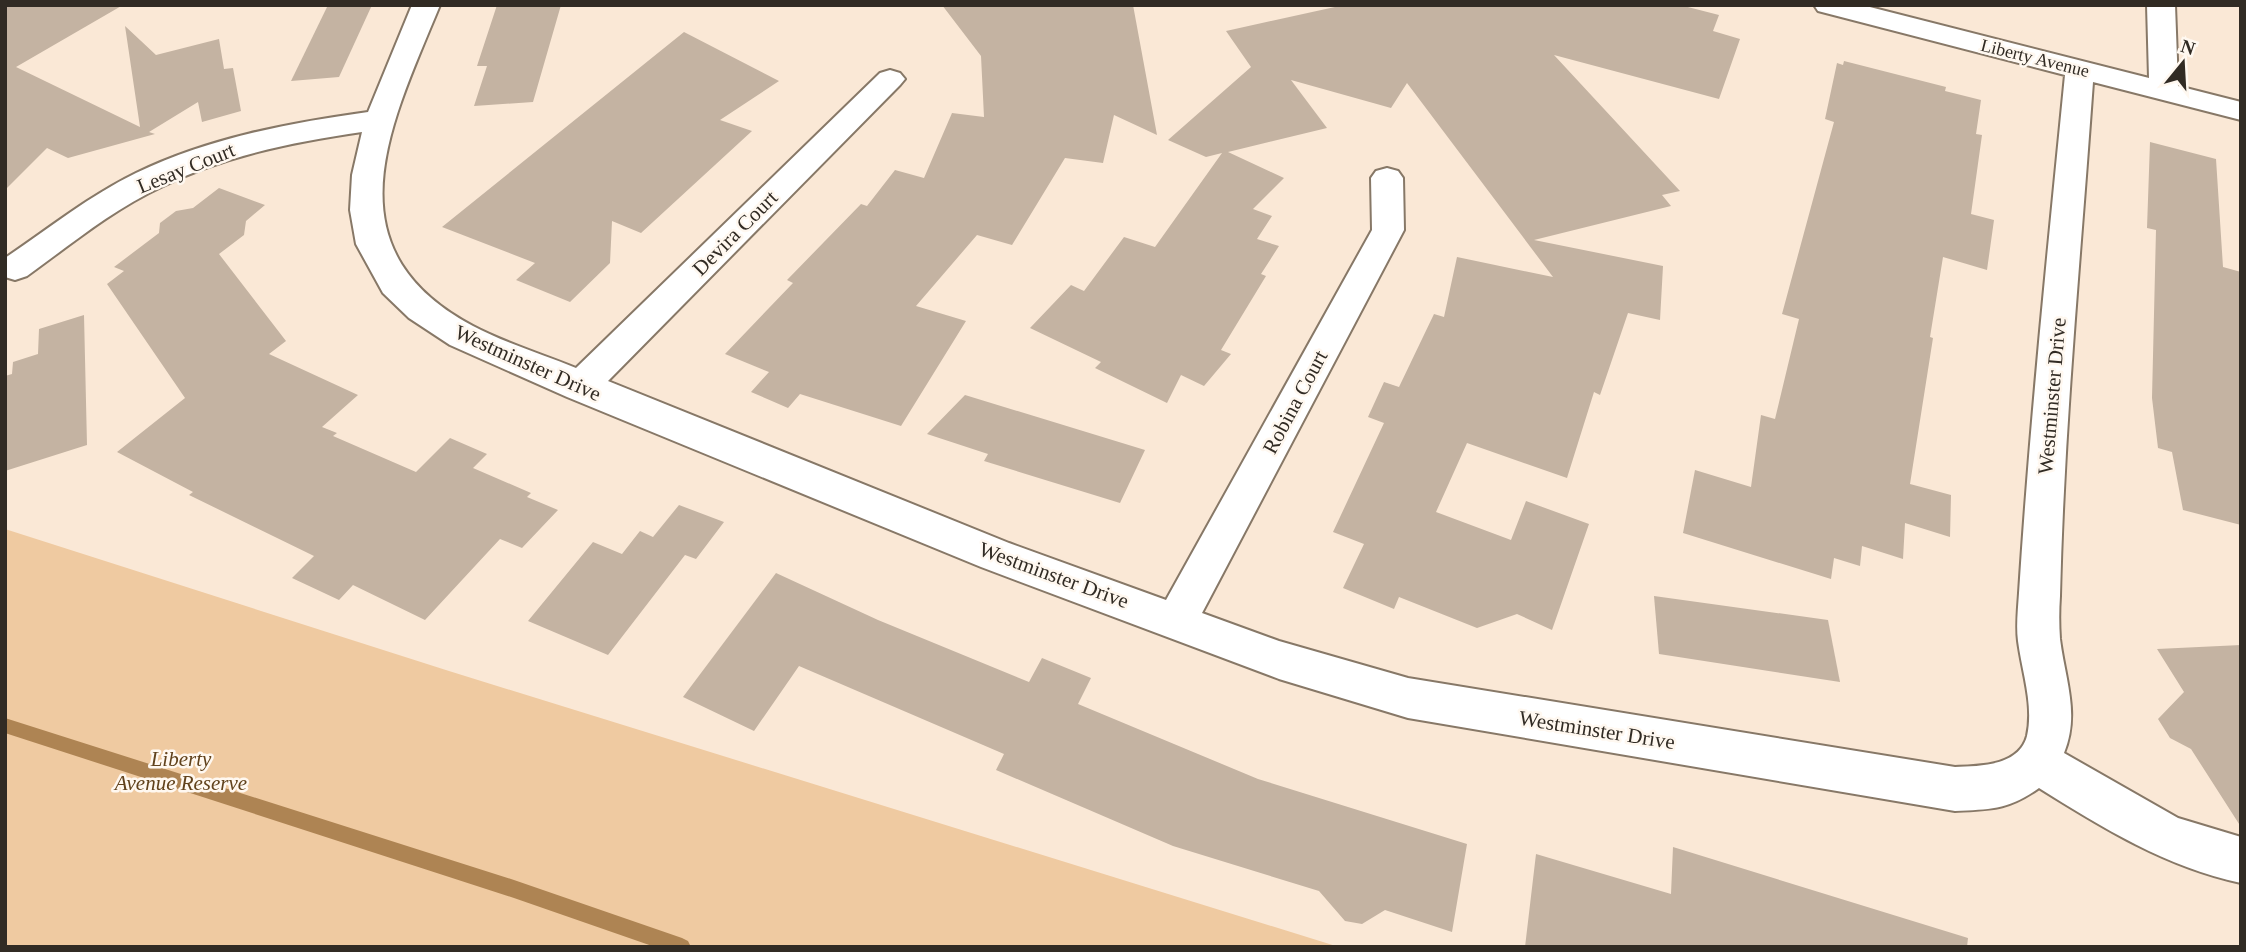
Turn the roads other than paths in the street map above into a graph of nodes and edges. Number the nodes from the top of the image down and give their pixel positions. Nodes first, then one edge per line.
1 (426, 5) edge
2 (1828, 5) edge
3 (2161, 5) edge
4 (2080, 69) junction
5 (890, 79) dead end
6 (2164, 91) junction
7 (2241, 111) edge
8 (379, 120) junction
9 (1387, 178) dead end
10 (15, 268) dead end
11 (580, 387) junction
12 (1177, 620) junction
13 (2038, 762) junction
14 (2241, 860) edge

1 - 8 street, Westminster Drive
2 - 4 street, Liberty Avenue
3 - 6 street
4 - 6 street, Liberty Avenue
4 - 13 street, Westminster Drive
5 - 11 street, Devira Court
6 - 7 street, Liberty Avenue
8 - 10 street, Lesay Court
8 - 11 street, Westminster Drive
9 - 12 street, Robina Court
11 - 12 street, Westminster Drive
12 - 13 street, Westminster Drive
13 - 14 street

